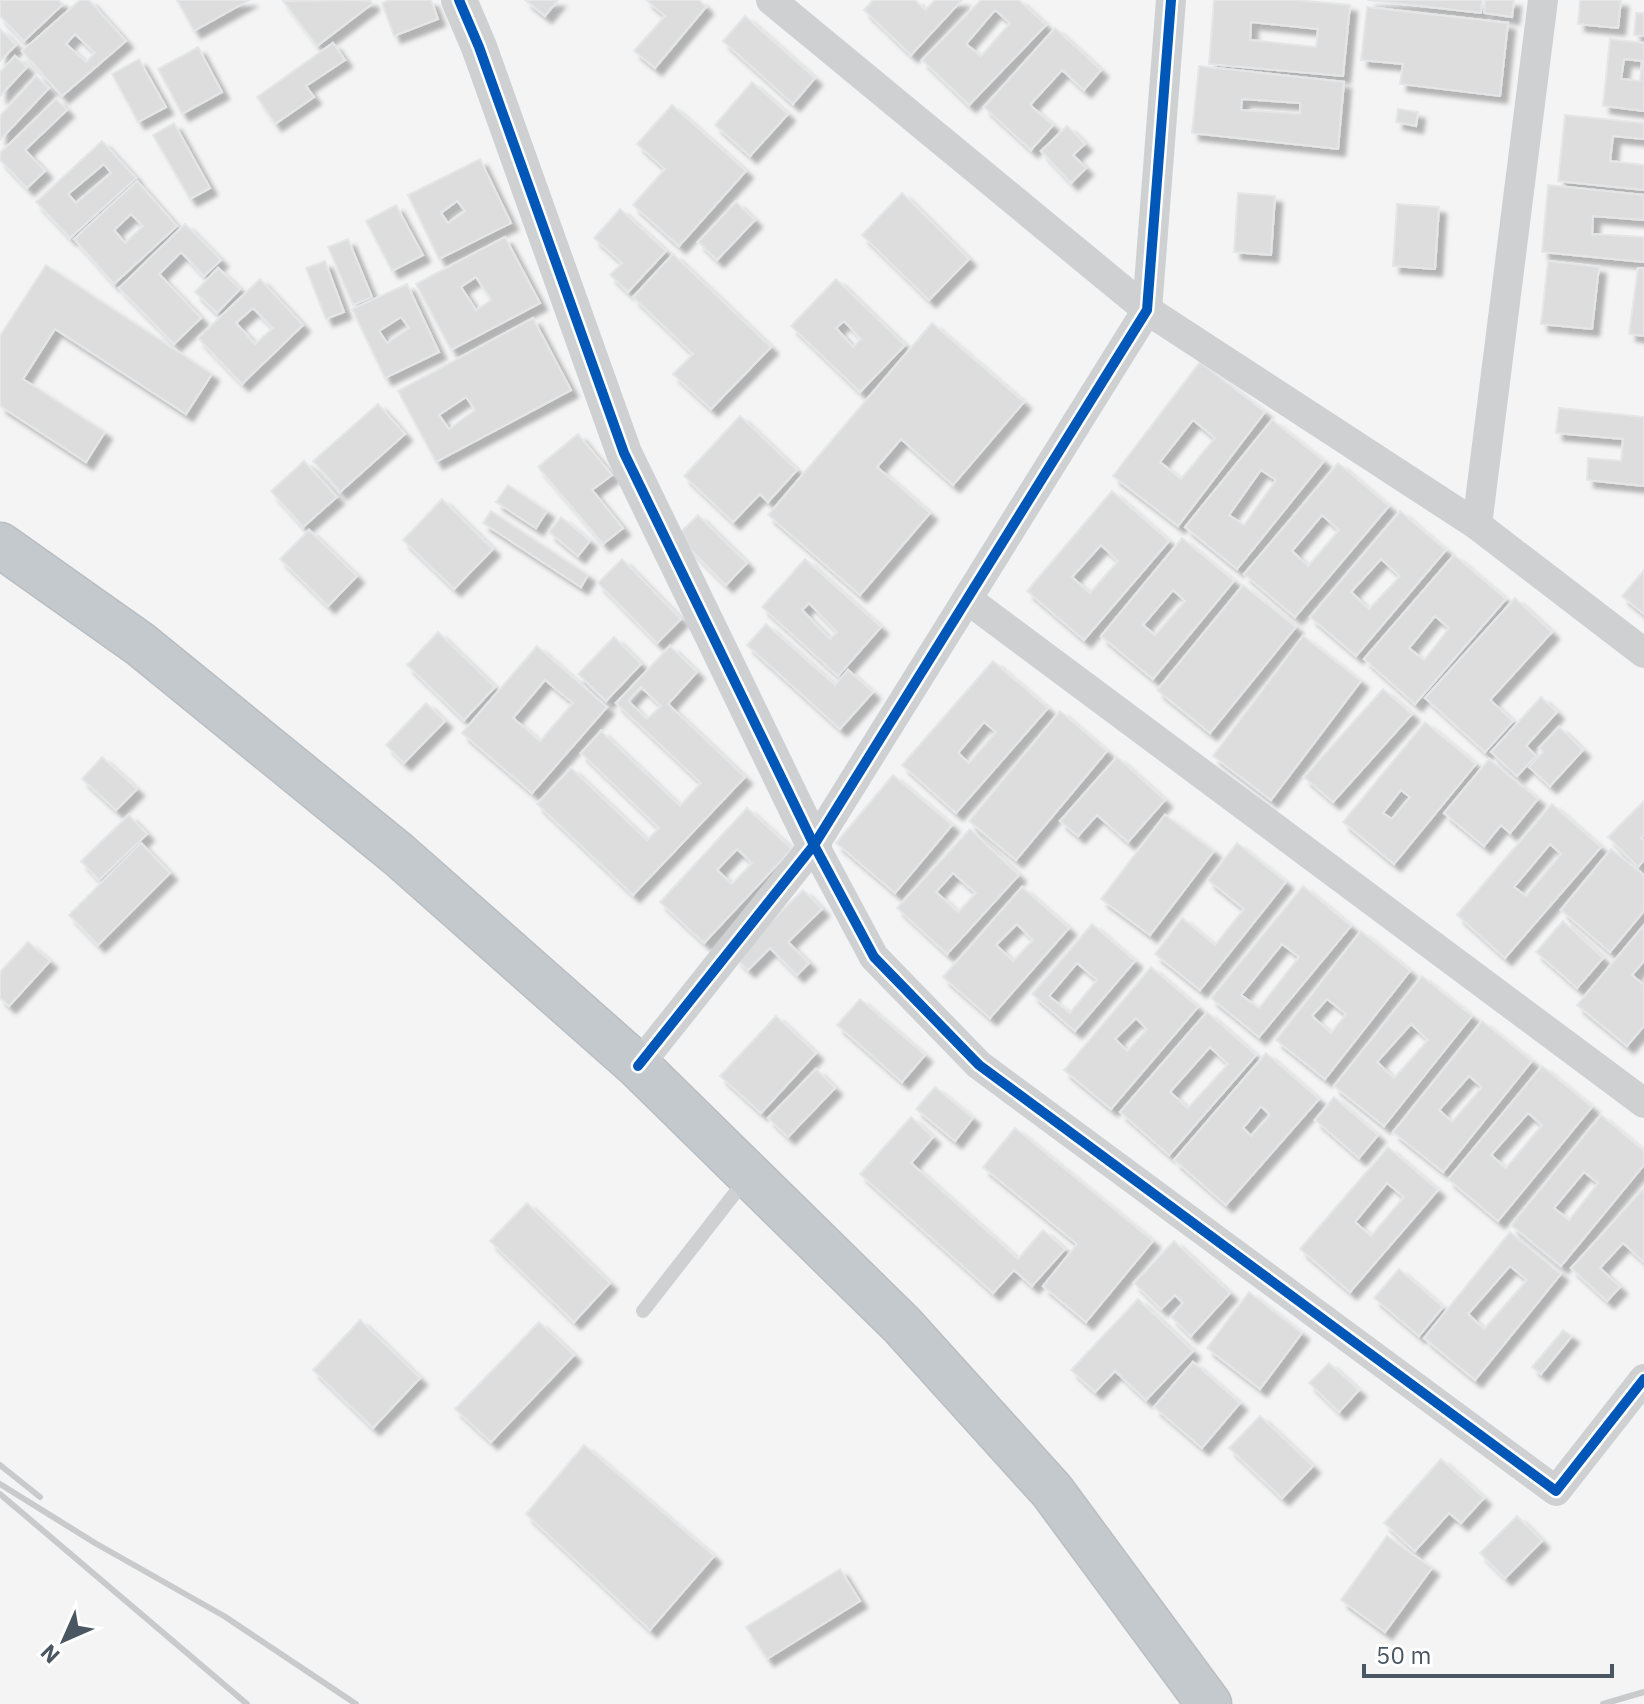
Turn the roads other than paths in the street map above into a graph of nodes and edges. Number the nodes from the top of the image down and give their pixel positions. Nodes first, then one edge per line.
1 (459, 0) edge
2 (771, 0) edge
3 (1171, 0) edge
4 (1543, 0) edge
5 (1147, 310) junction
6 (1477, 525) junction
7 (0, 545) edge
8 (967, 599) junction
9 (1644, 653) edge
10 (814, 845) junction
11 (638, 1066) junction
12 (1644, 1103) edge
13 (748, 1177) junction
14 (643, 1311) dead end
15 (1644, 1379) edge
16 (1209, 1704) edge

1 - 10 street
2 - 5 street
3 - 5 street
4 - 6 street
5 - 6 street
5 - 8 street
6 - 9 street
7 - 11 highway
8 - 10 street
8 - 12 street
10 - 11 street
10 - 15 street
11 - 13 highway
13 - 14 lane
13 - 16 highway

